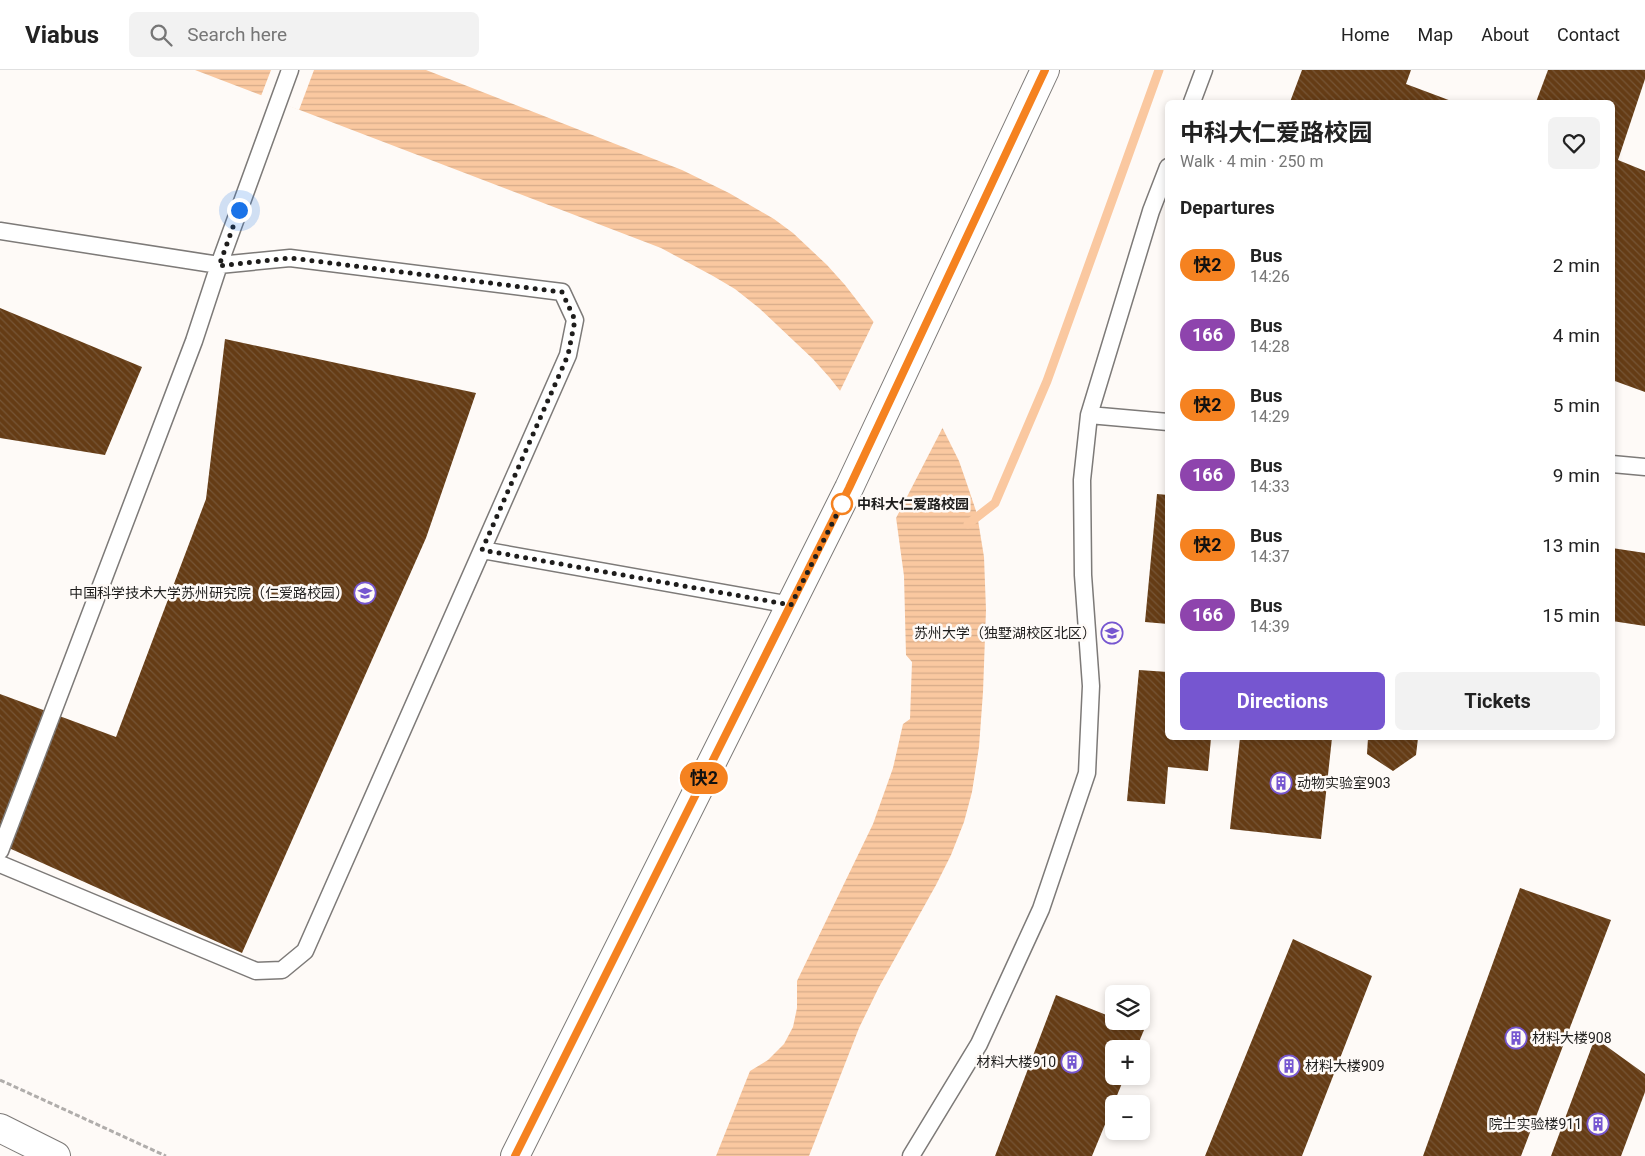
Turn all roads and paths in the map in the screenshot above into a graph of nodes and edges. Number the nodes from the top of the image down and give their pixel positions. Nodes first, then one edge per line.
1 (290, 70) edge
2 (1045, 70) edge
3 (1204, 70) edge
4 (1193, 100) edge
5 (1165, 175) edge
6 (0, 230) edge
7 (219, 266) junction
8 (1089, 415) junction
9 (1165, 422) edge
10 (1615, 464) edge
11 (1645, 467) edge
12 (482, 550) junction
13 (791, 605) junction
14 (0, 851) edge
15 (0, 864) edge
16 (0, 1080) edge
17 (0, 1128) edge
18 (56, 1156) edge
19 (166, 1156) edge
20 (515, 1156) edge
21 (911, 1156) edge

1 - 7 lane
2 - 13 main road
3 - 4 lane
5 - 8 lane
6 - 7 lane
7 - 12 lane
7 - 14 lane
8 - 9 lane
8 - 21 lane
10 - 11 lane
12 - 13 lane
12 - 15 lane
13 - 20 main road
16 - 19 path
17 - 18 main road

